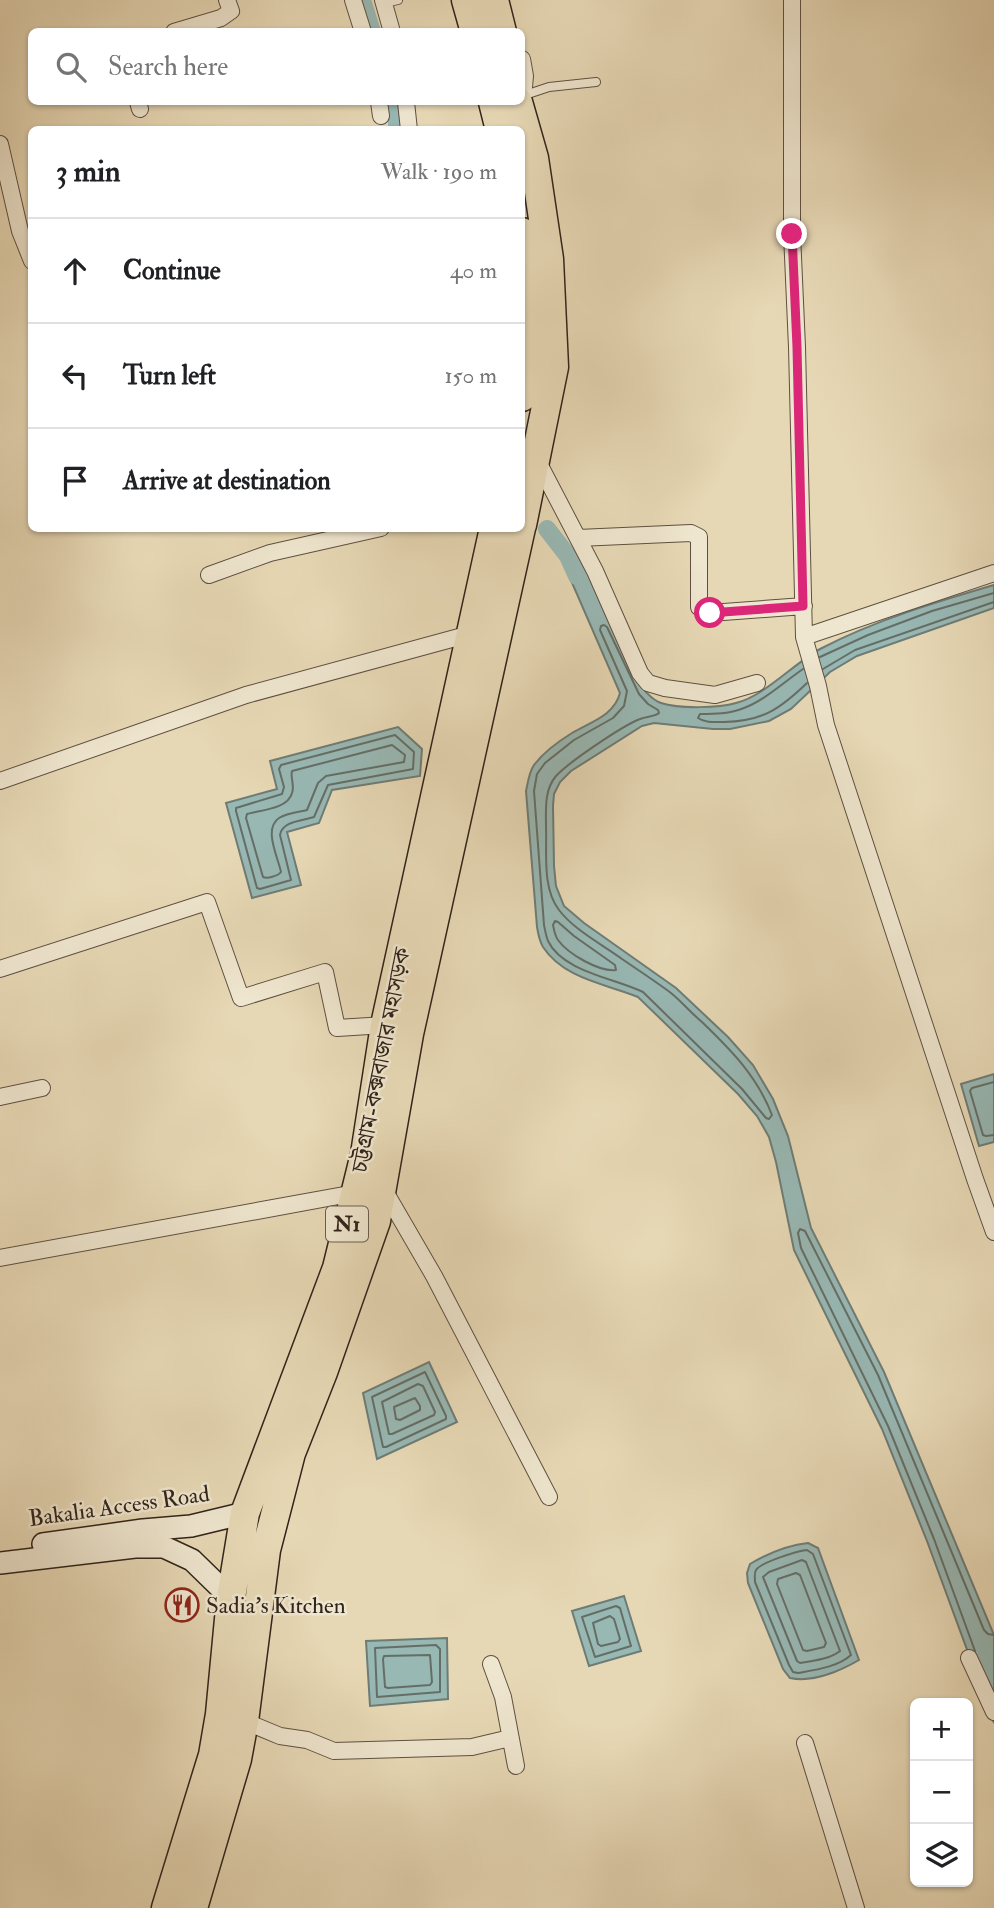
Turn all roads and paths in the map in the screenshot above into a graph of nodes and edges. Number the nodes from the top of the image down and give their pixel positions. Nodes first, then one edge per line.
1 (228, 0) edge
2 (353, 0) edge
3 (466, 0) edge
4 (494, 0) edge
5 (508, 0) edge
6 (792, 0) edge
7 (389, 1) edge
8 (187, 28) edge
9 (362, 28) edge
10 (392, 28) edge
11 (474, 28) edge
12 (501, 28) edge
13 (514, 28) edge
14 (596, 82) dead end
15 (525, 99) edge
16 (406, 105) edge
17 (510, 106) edge
18 (409, 126) edge
19 (519, 126) edge
20 (525, 138) edge
21 (0, 144) edge
22 (28, 251) edge
23 (525, 285) edge
24 (525, 372) edge
25 (536, 458) junction
26 (525, 509) edge
27 (363, 532) edge
28 (493, 532) edge
29 (520, 532) edge
30 (578, 538) junction
31 (994, 573) edge
32 (209, 575) dead end
33 (803, 606) junction
34 (470, 634) junction
35 (807, 645) junction
36 (757, 683) dead end
37 (0, 781) edge
38 (0, 970) edge
39 (385, 1025) junction
40 (41, 1088) dead end
41 (0, 1097) edge
42 (365, 1154) junction
43 (382, 1186) junction
44 (355, 1193) junction
45 (994, 1232) edge
46 (0, 1258) edge
47 (549, 1497) dead end
48 (245, 1513) junction
49 (156, 1538) junction
50 (0, 1549) edge
51 (0, 1563) edge
52 (231, 1598) junction
53 (969, 1658) dead end
54 (491, 1664) dead end
55 (994, 1712) edge
56 (244, 1721) junction
57 (510, 1738) junction
58 (805, 1743) dead end
59 (516, 1766) dead end
60 (166, 1908) edge
61 (193, 1908) edge
62 (856, 1908) edge

1 - 8 street
2 - 9 street
3 - 11 highway
4 - 12 highway
5 - 13 street
6 - 33 street
7 - 10 street
14 - 15 lane
16 - 18 street
17 - 19 highway, চট্টগ্রাম-কক্সবাজার মহাসড়ক / N1
20 - 25 highway, চট্টগ্রাম-কক্সবাজার মহাসড়ক / N1
21 - 22 street
23 - 24 highway
25 - 26 highway, চট্টগ্রাম-কক্সবাজার মহাসড়ক / N1
25 - 30 street
27 - 32 street
28 - 34 highway, চট্টগ্রাম-কক্সবাজার মহাসড়ক / N1
29 - 43 highway, চট্টগ্রাম-কক্সবাজার মহাসড়ক / N1
30 - 33 street
30 - 36 street
31 - 35 street
33 - 35 street
34 - 37 street
34 - 39 highway, চট্টগ্রাম-কক্সবাজার মহাসড়ক / N1
35 - 45 street
38 - 39 street
39 - 42 highway, চট্টগ্রাম-কক্সবাজার মহাসড়ক / N1
40 - 41 street
42 - 43 street
42 - 44 highway, চট্টগ্রাম-কক্সবাজার মহাসড়ক / N1
43 - 47 street
43 - 56 highway, চট্টগ্রাম-কক্সবাজার মহাসড়ক / N1
44 - 46 street
44 - 48 highway, চট্টগ্রাম-কক্সবাজার মহাসড়ক / N1
48 - 49 street, Bakalia Access Road
48 - 52 highway, চট্টগ্রাম-কক্সবাজার মহাসড়ক / N1
49 - 50 street, Bakalia Access Road
49 - 51 street, Bakalia Access Road
49 - 52 street, Bakalia Access Road
52 - 60 highway, চট্টগ্রাম-কক্সবাজার মহাসড়ক / N1
53 - 55 street
54 - 57 street
56 - 57 street
56 - 61 highway, চট্টগ্রাম-কক্সবাজার মহাসড়ক / N1
57 - 59 street
58 - 62 street

